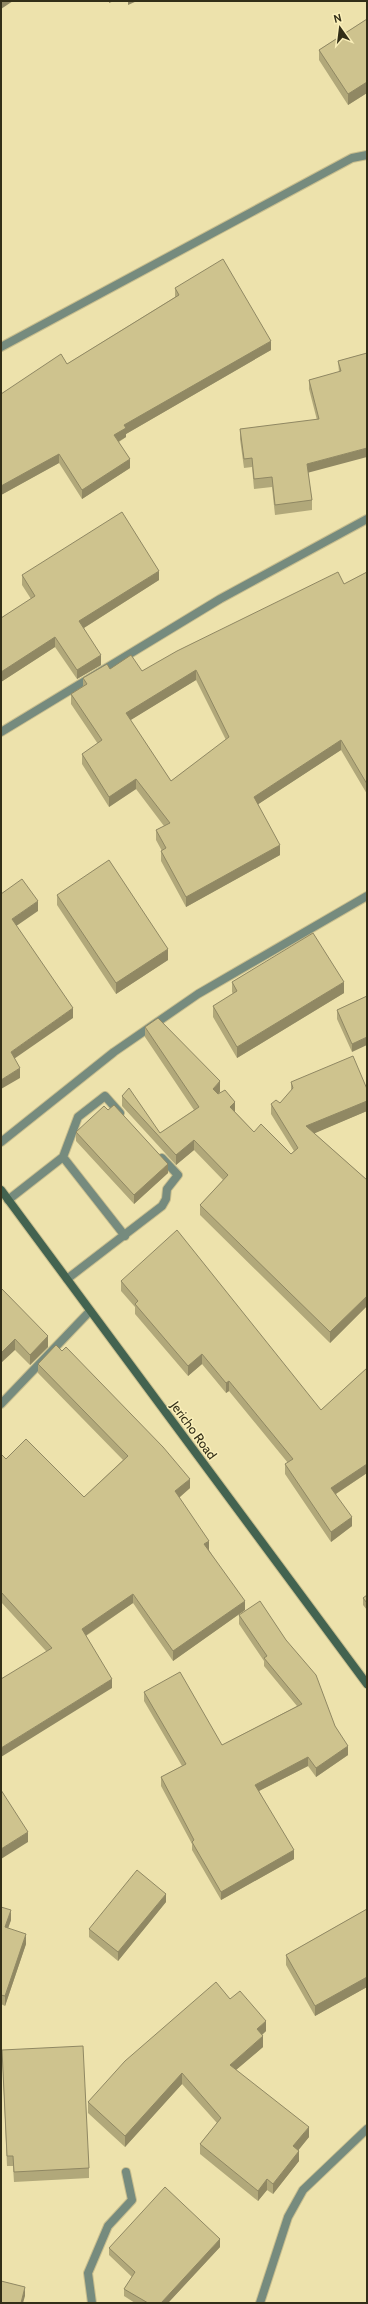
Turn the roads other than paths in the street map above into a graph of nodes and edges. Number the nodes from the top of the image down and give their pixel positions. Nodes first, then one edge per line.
1 (367, 156) edge
2 (1, 347) edge
3 (367, 519) edge
4 (1, 732) edge
5 (367, 896) edge
6 (125, 1119) edge
7 (1, 1142) edge
8 (157, 1152) edge
9 (63, 1157) junction
10 (1, 1190) edge
11 (8, 1200) junction
12 (125, 1236) junction
13 (67, 1279) junction
14 (90, 1311) junction
15 (1, 1404) edge
16 (367, 1684) edge
17 (367, 2129) edge
18 (126, 2172) dead end
19 (92, 2303) edge
20 (260, 2303) edge

1 - 2 street
3 - 4 street
5 - 7 street
6 - 9 street
8 - 12 street
9 - 11 street
9 - 12 street
10 - 11 street, Jericho Road
11 - 13 street, Jericho Road
12 - 13 street
13 - 14 street, Jericho Road
14 - 15 street
14 - 16 street, Jericho Road
17 - 20 street
18 - 19 street

